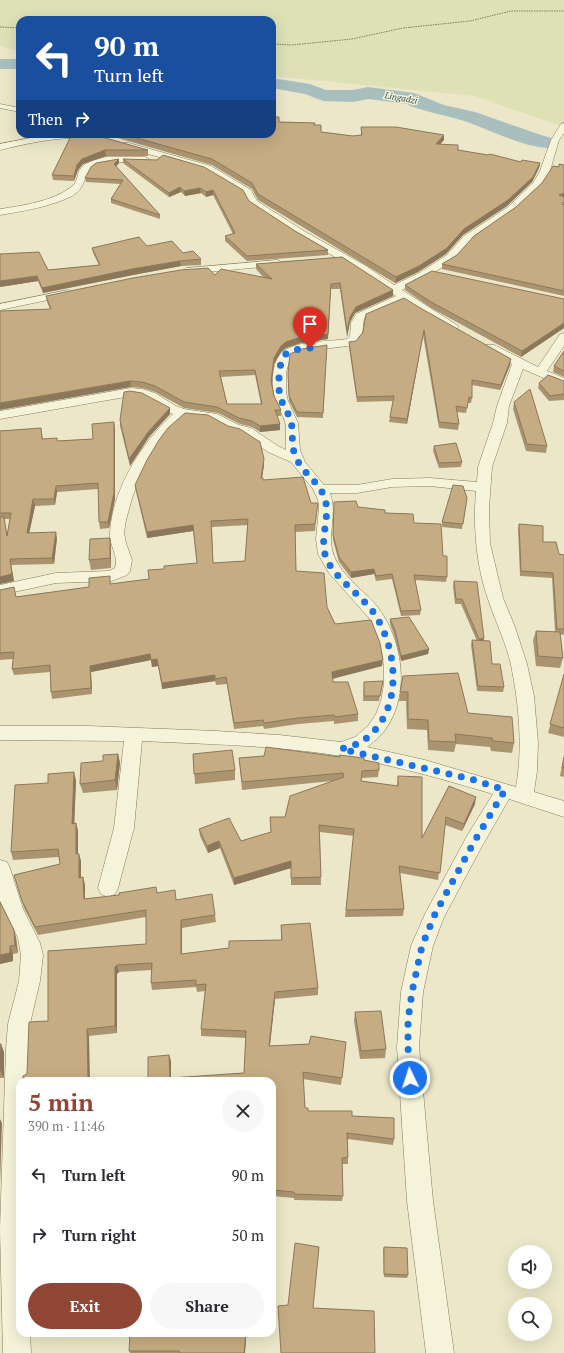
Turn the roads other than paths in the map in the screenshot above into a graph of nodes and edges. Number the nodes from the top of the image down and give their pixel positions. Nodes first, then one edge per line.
1 (0, 106) edge
2 (16, 109) edge
3 (564, 126) edge
4 (45, 138) edge
5 (102, 138) edge
6 (0, 147) edge
7 (184, 160) junction
8 (0, 212) edge
9 (344, 258) junction
10 (323, 260) edge
11 (287, 262) edge
12 (428, 271) junction
13 (175, 272) edge
14 (442, 274) edge
15 (82, 290) edge
16 (399, 294) junction
17 (0, 307) edge
18 (464, 334) edge
19 (564, 337) edge
20 (483, 345) edge
21 (519, 363) junction
22 (540, 372) junction
23 (564, 383) edge
24 (182, 413) junction
25 (0, 415) edge
26 (296, 459) junction
27 (483, 487) junction
28 (320, 489) junction
29 (0, 590) edge
30 (0, 733) edge
31 (133, 734) junction
32 (341, 749) junction
33 (515, 793) junction
34 (564, 810) edge
35 (0, 868) edge
36 (108, 888) dead end
37 (16, 1077) edge
38 (16, 1094) edge
39 (16, 1322) edge
40 (16, 1337) edge
41 (17, 1353) edge
42 (440, 1353) edge

1 - 2 street
3 - 12 street
4 - 6 street
5 - 7 street
7 - 8 street
7 - 9 street
9 - 10 street
9 - 16 street
11 - 13 street
12 - 14 street
12 - 16 street
15 - 17 street
16 - 18 street
16 - 26 street
19 - 22 street
20 - 21 street
21 - 22 street
21 - 27 street
22 - 23 street
24 - 25 street
24 - 26 street
24 - 29 street
26 - 28 street
27 - 28 street
27 - 33 street
28 - 32 street
30 - 31 street
31 - 32 street
31 - 36 street
32 - 33 street
33 - 34 street
33 - 42 street
35 - 37 street
38 - 39 street
40 - 41 street

